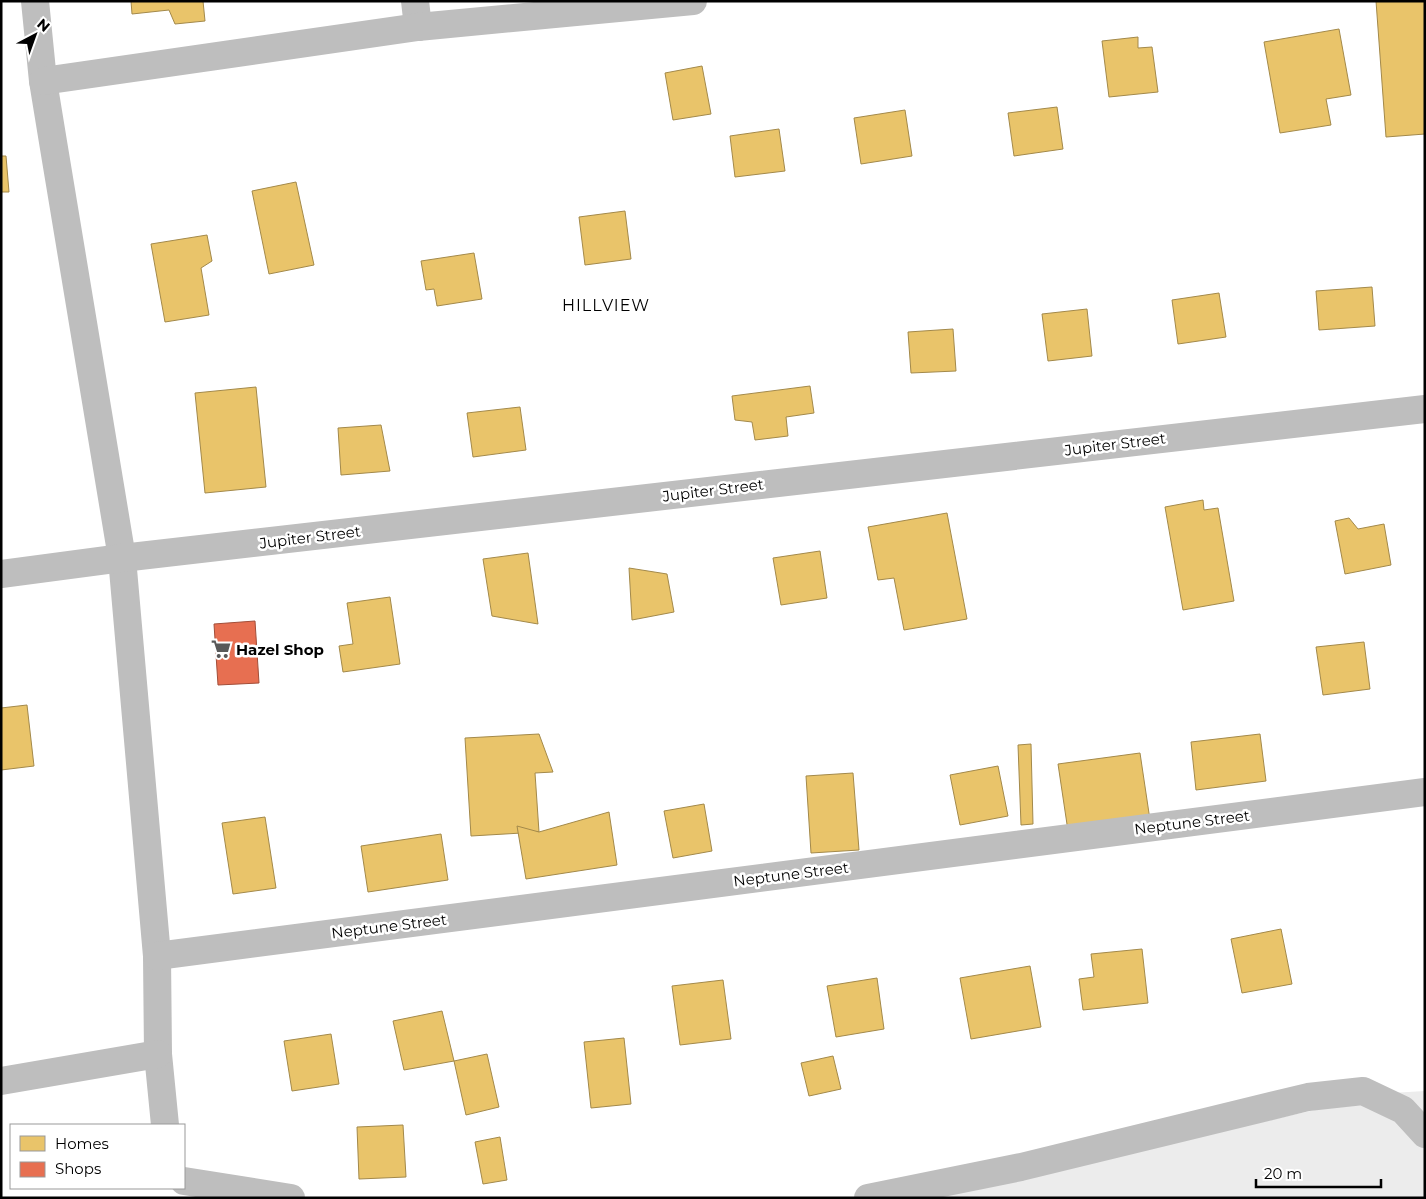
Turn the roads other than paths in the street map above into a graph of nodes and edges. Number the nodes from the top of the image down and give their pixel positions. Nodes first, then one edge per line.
1 (35, 1) edge
2 (693, 1) edge
3 (417, 14) edge
4 (43, 81) junction
5 (1425, 409) edge
6 (122, 558) junction
7 (1, 574) edge
8 (1425, 792) edge
9 (157, 956) junction
10 (158, 1054) junction
11 (1, 1081) edge
12 (165, 1124) edge
13 (1425, 1134) edge
14 (185, 1181) edge
15 (291, 1198) edge
16 (868, 1198) edge

1 - 4 street
2 - 3 street
3 - 4 street
4 - 6 street
5 - 6 street, Jupiter Street
6 - 7 street, Jupiter Street
6 - 9 street
8 - 9 street, Neptune Street
9 - 10 street
10 - 11 street
10 - 12 street
13 - 16 street
14 - 15 street

